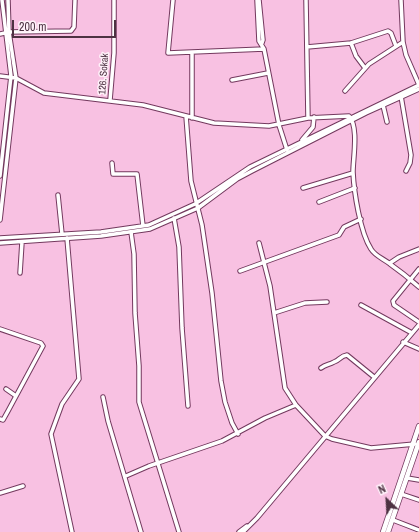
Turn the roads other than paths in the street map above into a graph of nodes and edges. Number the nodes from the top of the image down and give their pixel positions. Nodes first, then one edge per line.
1 (2, 0) edge
2 (8, 0) edge
3 (75, 0) edge
4 (114, 0) edge
5 (173, 0) edge
6 (258, 0) edge
7 (306, 0) edge
8 (401, 0) edge
9 (7, 32) junction
10 (0, 34) edge
11 (403, 42) junction
12 (351, 43) junction
13 (396, 46) junction
14 (307, 47) junction
15 (264, 49) junction
16 (192, 52) junction
17 (365, 68) junction
18 (268, 73) junction
19 (0, 76) edge
20 (11, 76) junction
21 (16, 78) junction
22 (232, 80) dead end
23 (419, 85) edge
24 (419, 89) edge
25 (345, 91) dead end
26 (401, 95) junction
27 (110, 100) junction
28 (383, 105) junction
29 (337, 115) junction
30 (186, 116) junction
31 (314, 117) junction
32 (192, 118) junction
33 (308, 118) junction
34 (351, 119) junction
35 (387, 122) dead end
36 (279, 125) junction
37 (339, 125) junction
38 (2, 139) edge
39 (300, 142) junction
40 (287, 151) junction
41 (112, 163) dead end
42 (406, 171) dead end
43 (353, 173) junction
44 (0, 176) edge
45 (303, 188) dead end
46 (355, 188) junction
47 (58, 196) dead end
48 (319, 202) dead end
49 (196, 203) junction
50 (198, 208) junction
51 (174, 217) junction
52 (0, 220) edge
53 (361, 220) junction
54 (143, 226) junction
55 (131, 232) junction
56 (62, 234) junction
57 (67, 238) junction
58 (0, 241) edge
59 (22, 242) junction
60 (259, 243) dead end
61 (419, 249) edge
62 (265, 262) junction
63 (390, 263) junction
64 (419, 269) edge
65 (240, 271) dead end
66 (20, 273) dead end
67 (410, 278) junction
68 (419, 286) edge
69 (327, 302) dead end
70 (360, 305) dead end
71 (274, 313) junction
72 (419, 322) edge
73 (419, 325) edge
74 (0, 329) edge
75 (412, 333) junction
76 (403, 342) junction
77 (419, 350) edge
78 (321, 368) dead end
79 (374, 377) junction
80 (6, 389) dead end
81 (16, 396) junction
82 (103, 397) dead end
83 (296, 405) junction
84 (188, 406) dead end
85 (0, 419) edge
86 (419, 426) edge
87 (238, 434) junction
88 (325, 436) junction
89 (417, 443) edge
90 (156, 463) junction
91 (126, 476) junction
92 (407, 478) junction
93 (419, 480) edge
94 (24, 486) dead end
95 (0, 493) edge
96 (401, 494) junction
97 (419, 500) edge
98 (257, 518) junction
99 (393, 520) junction
100 (416, 530) edge
101 (72, 532) edge
102 (141, 532) edge
103 (179, 532) edge
104 (239, 532) edge
105 (244, 532) edge
106 (383, 532) edge
107 (388, 532) edge

1 - 9 street
2 - 9 street
3 - 9 street
4 - 27 street, 126. Sokak
5 - 16 street
6 - 15 street
7 - 14 street
8 - 11 street
9 - 10 street
9 - 20 street
9 - 21 street
11 - 13 street
11 - 23 street
12 - 13 street
12 - 14 street
12 - 17 street
13 - 17 street
14 - 33 street
15 - 16 street
15 - 18 street
16 - 32 street
17 - 25 street
18 - 22 street
18 - 36 street
19 - 20 street
20 - 21 street
20 - 38 street
21 - 27 street
21 - 52 street
23 - 26 street
24 - 26 street
26 - 28 street
26 - 34 street
26 - 42 street
27 - 30 street
28 - 34 street
28 - 35 street
29 - 31 street
29 - 34 street
29 - 37 street
30 - 32 street
30 - 49 street
31 - 33 street
31 - 39 street
32 - 36 street
33 - 36 street
34 - 37 street
34 - 43 street
36 - 40 street
37 - 39 street
37 - 40 street
38 - 44 street
39 - 40 street
40 - 49 street
40 - 50 street
41 - 54 street
43 - 45 street
43 - 46 street
46 - 48 street
46 - 53 street
47 - 56 street
49 - 50 street
49 - 51 street
50 - 51 street
50 - 87 street
51 - 54 street
51 - 55 street
51 - 84 street
53 - 62 street
53 - 63 street
54 - 56 street
55 - 57 street
55 - 90 street
56 - 58 street
57 - 59 street
57 - 101 street
58 - 59 street
59 - 66 street
60 - 62 street
61 - 63 street
62 - 65 street
62 - 71 street
63 - 67 street
64 - 67 street
67 - 68 street
67 - 72 street
69 - 71 street
70 - 75 street
71 - 83 street
73 - 75 street
74 - 81 street
75 - 76 street
76 - 77 street
76 - 79 street
78 - 79 street
79 - 88 street
80 - 81 street
81 - 85 street
82 - 91 street
83 - 87 street
83 - 88 street
86 - 89 main road
87 - 90 street
88 - 89 street
88 - 98 street
89 - 92 main road
89 - 106 main road
90 - 91 street
90 - 103 street
91 - 102 street
92 - 93 street
92 - 96 main road
94 - 95 street
96 - 97 street
96 - 99 main road
98 - 104 street
98 - 105 street
99 - 100 street
99 - 107 main road

